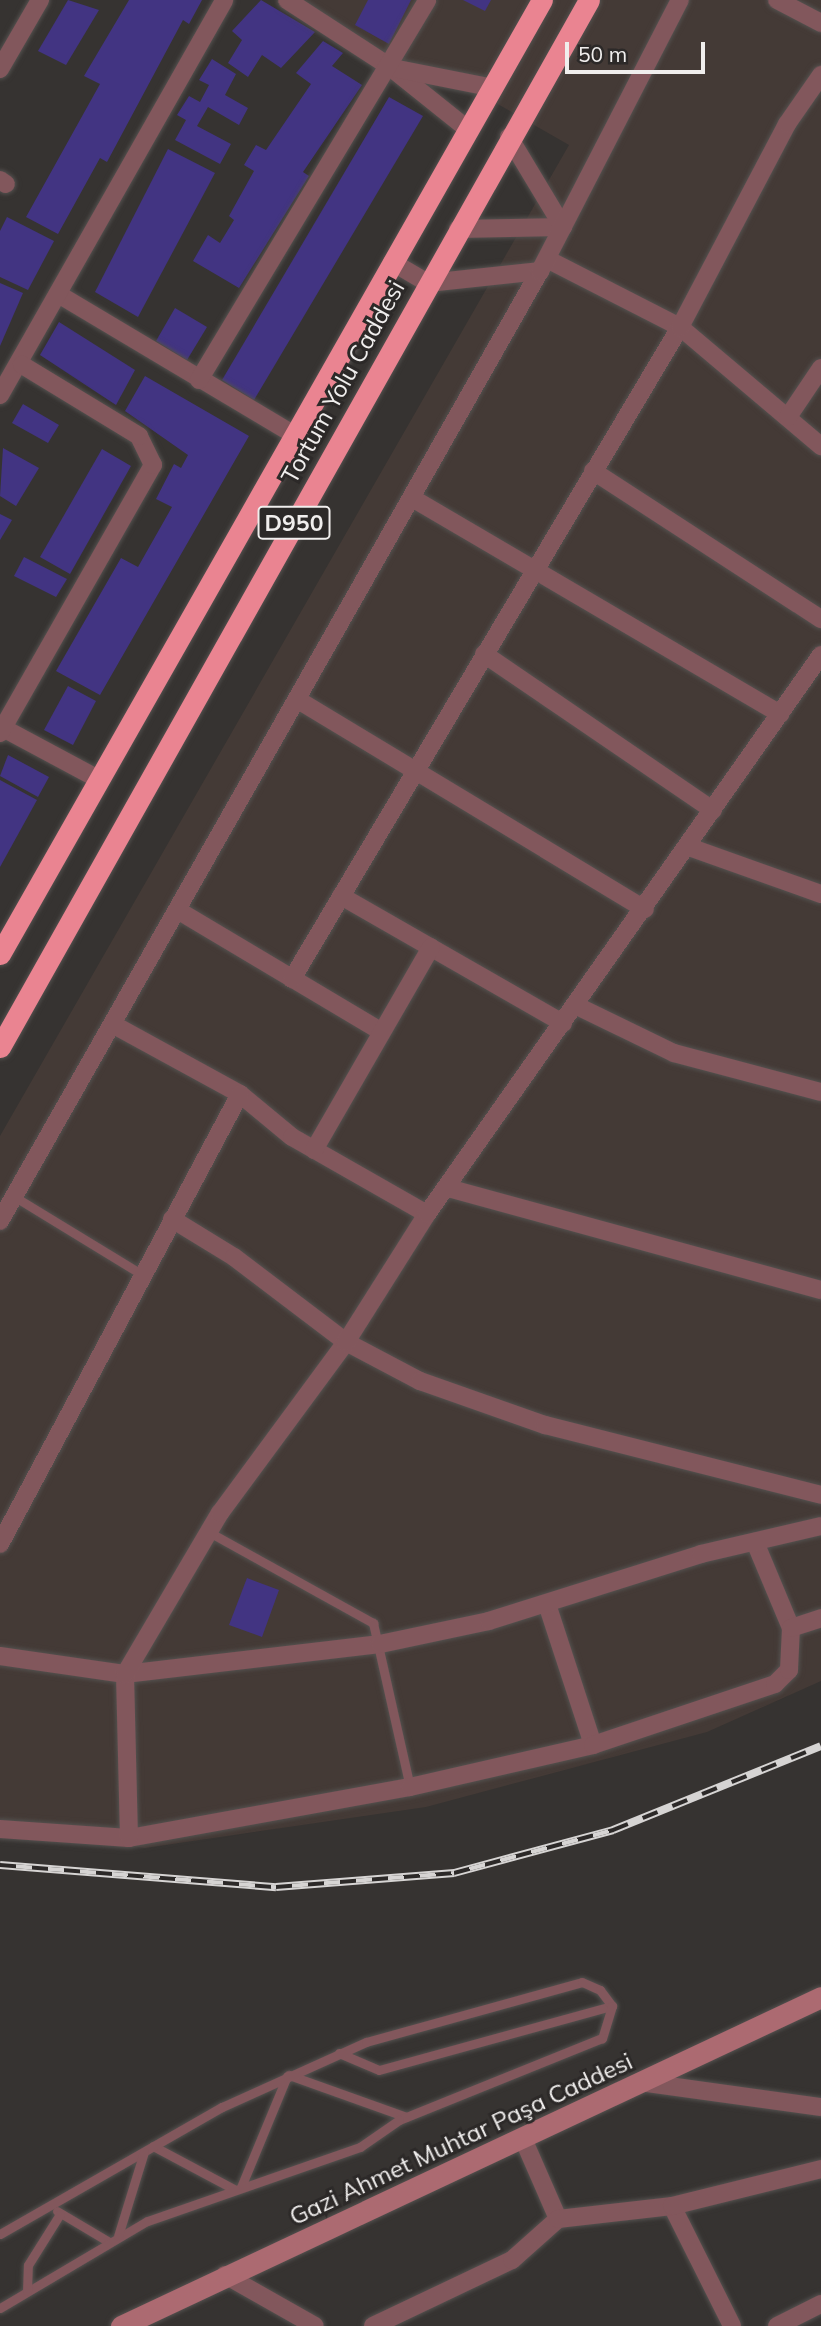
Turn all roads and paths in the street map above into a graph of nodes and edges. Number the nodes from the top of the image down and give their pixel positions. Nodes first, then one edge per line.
1 (40, 0) edge
2 (224, 0) edge
3 (286, 0) edge
4 (427, 0) edge
5 (542, 0) edge
6 (589, 0) edge
7 (680, 0) edge
8 (777, 0) edge
9 (821, 23) edge
10 (390, 67) junction
11 (0, 69) edge
12 (821, 75) edge
13 (495, 88) junction
14 (470, 131) junction
15 (509, 137) junction
16 (563, 227) junction
17 (458, 229) junction
18 (393, 262) junction
19 (543, 265) junction
20 (428, 283) junction
21 (58, 294) junction
22 (680, 327) junction
23 (821, 368) edge
24 (11, 371) edge
25 (199, 380) junction
26 (0, 395) edge
27 (788, 417) junction
28 (291, 433) junction
29 (821, 446) edge
30 (593, 471) junction
31 (412, 498) junction
32 (534, 570) junction
33 (821, 619) edge
34 (484, 654) junction
35 (821, 655) edge
36 (813, 681) edge
37 (298, 700) junction
38 (780, 714) junction
39 (1, 731) edge
40 (416, 768) junction
41 (98, 779) junction
42 (713, 810) junction
43 (688, 847) junction
44 (821, 894) edge
45 (341, 896) junction
46 (645, 909) junction
47 (179, 911) junction
48 (431, 947) junction
49 (0, 954) edge
50 (292, 979) junction
51 (575, 1005) junction
52 (563, 1023) junction
53 (114, 1025) junction
54 (382, 1032) junction
55 (0, 1047) edge
56 (821, 1092) edge
57 (240, 1094) junction
58 (314, 1150) junction
59 (448, 1188) junction
60 (15, 1197) junction
61 (427, 1214) junction
62 (172, 1219) junction
63 (0, 1222) edge
64 (143, 1275) junction
65 (821, 1290) edge
66 (346, 1342) junction
67 (821, 1495) edge
68 (821, 1512) edge
69 (815, 1527) edge
70 (209, 1532) junction
71 (755, 1542) junction
72 (0, 1544) edge
73 (547, 1604) junction
74 (821, 1618) edge
75 (791, 1628) junction
76 (380, 1644) junction
77 (0, 1656) edge
78 (125, 1674) junction
79 (593, 1745) junction
80 (410, 1787) junction
81 (0, 1829) edge
82 (129, 1838) junction
83 (821, 1997) edge
84 (612, 2006) junction
85 (339, 2053) junction
86 (288, 2075) junction
87 (647, 2083) junction
88 (821, 2107) edge
89 (406, 2118) junction
90 (524, 2141) junction
91 (153, 2146) junction
92 (144, 2152) junction
93 (821, 2169) edge
94 (238, 2188) junction
95 (51, 2205) junction
96 (672, 2206) junction
97 (60, 2214) junction
98 (558, 2219) junction
99 (0, 2234) edge
100 (114, 2239) junction
101 (226, 2275) junction
102 (27, 2291) junction
103 (821, 2304) edge
104 (0, 2308) edge
105 (121, 2326) edge
106 (315, 2326) edge
107 (373, 2326) edge
108 (732, 2326) edge
109 (777, 2326) edge

1 - 11 street
2 - 21 street
3 - 10 street
4 - 10 street
5 - 13 highway, Tortum Yolu Caddesi / D950
6 - 15 highway, Tortum Yolu Caddesi / D950
7 - 16 street
8 - 9 street
10 - 13 street
10 - 14 street
10 - 25 street
12 - 22 street
13 - 14 highway, Tortum Yolu Caddesi / D950
14 - 18 highway, Tortum Yolu Caddesi / D950
15 - 16 street
15 - 17 highway, Tortum Yolu Caddesi / D950
16 - 17 street
16 - 19 street
17 - 20 highway, Tortum Yolu Caddesi / D950
18 - 20 street
18 - 28 highway, Tortum Yolu Caddesi / D950
19 - 20 street
19 - 22 street
19 - 31 street
20 - 55 highway, Tortum Yolu Caddesi / D950
21 - 24 street
21 - 25 street
22 - 27 street
22 - 30 street
23 - 27 street
24 - 26 street
24 - 39 street
25 - 28 street
27 - 29 street
28 - 41 highway, Tortum Yolu Caddesi / D950
30 - 32 street
30 - 33 street
31 - 32 street
31 - 37 street
32 - 34 street
32 - 38 street
34 - 40 street
34 - 42 street
35 - 36 street
36 - 38 street
37 - 40 street
37 - 47 street
38 - 42 street
39 - 41 street
40 - 45 street
40 - 46 street
41 - 49 highway, Tortum Yolu Caddesi / D950
42 - 43 street
43 - 44 street
43 - 46 street
45 - 48 street
45 - 50 street
46 - 51 street
47 - 50 street
47 - 53 street
48 - 52 street
48 - 54 street
50 - 54 street
51 - 52 street
51 - 56 street
52 - 59 street
53 - 57 street
53 - 60 street
54 - 58 street
57 - 58 street
57 - 62 street
58 - 61 street
59 - 61 street
59 - 65 street
60 - 63 street
60 - 64 lane
61 - 66 street
62 - 64 street
62 - 66 street
64 - 72 street
66 - 67 street
66 - 70 street
68 - 69 street
69 - 71 street
70 - 76 lane
70 - 78 street
71 - 73 street
71 - 75 street
73 - 76 street
73 - 79 street
74 - 75 street
75 - 79 street
76 - 78 street
76 - 80 lane
77 - 78 street
78 - 82 street
79 - 80 street
80 - 82 street
81 - 82 street
83 - 87 street, Gazi Ahmet Muhtar Paşa Caddesi
84 - 85 lane
84 - 85 lane
84 - 89 lane
85 - 86 lane
86 - 89 lane
86 - 91 lane
86 - 94 lane
87 - 88 street
87 - 90 street, Gazi Ahmet Muhtar Paşa Caddesi
89 - 94 lane
90 - 98 street
90 - 101 street, Gazi Ahmet Muhtar Paşa Caddesi
91 - 92 lane
91 - 94 lane
92 - 95 lane
92 - 100 lane
93 - 96 street
94 - 100 lane
95 - 97 lane
95 - 99 lane
96 - 98 street
96 - 108 street
97 - 100 lane
97 - 102 lane
98 - 107 street
100 - 102 lane
101 - 105 street, Gazi Ahmet Muhtar Paşa Caddesi
101 - 106 street
102 - 104 lane
103 - 109 street

